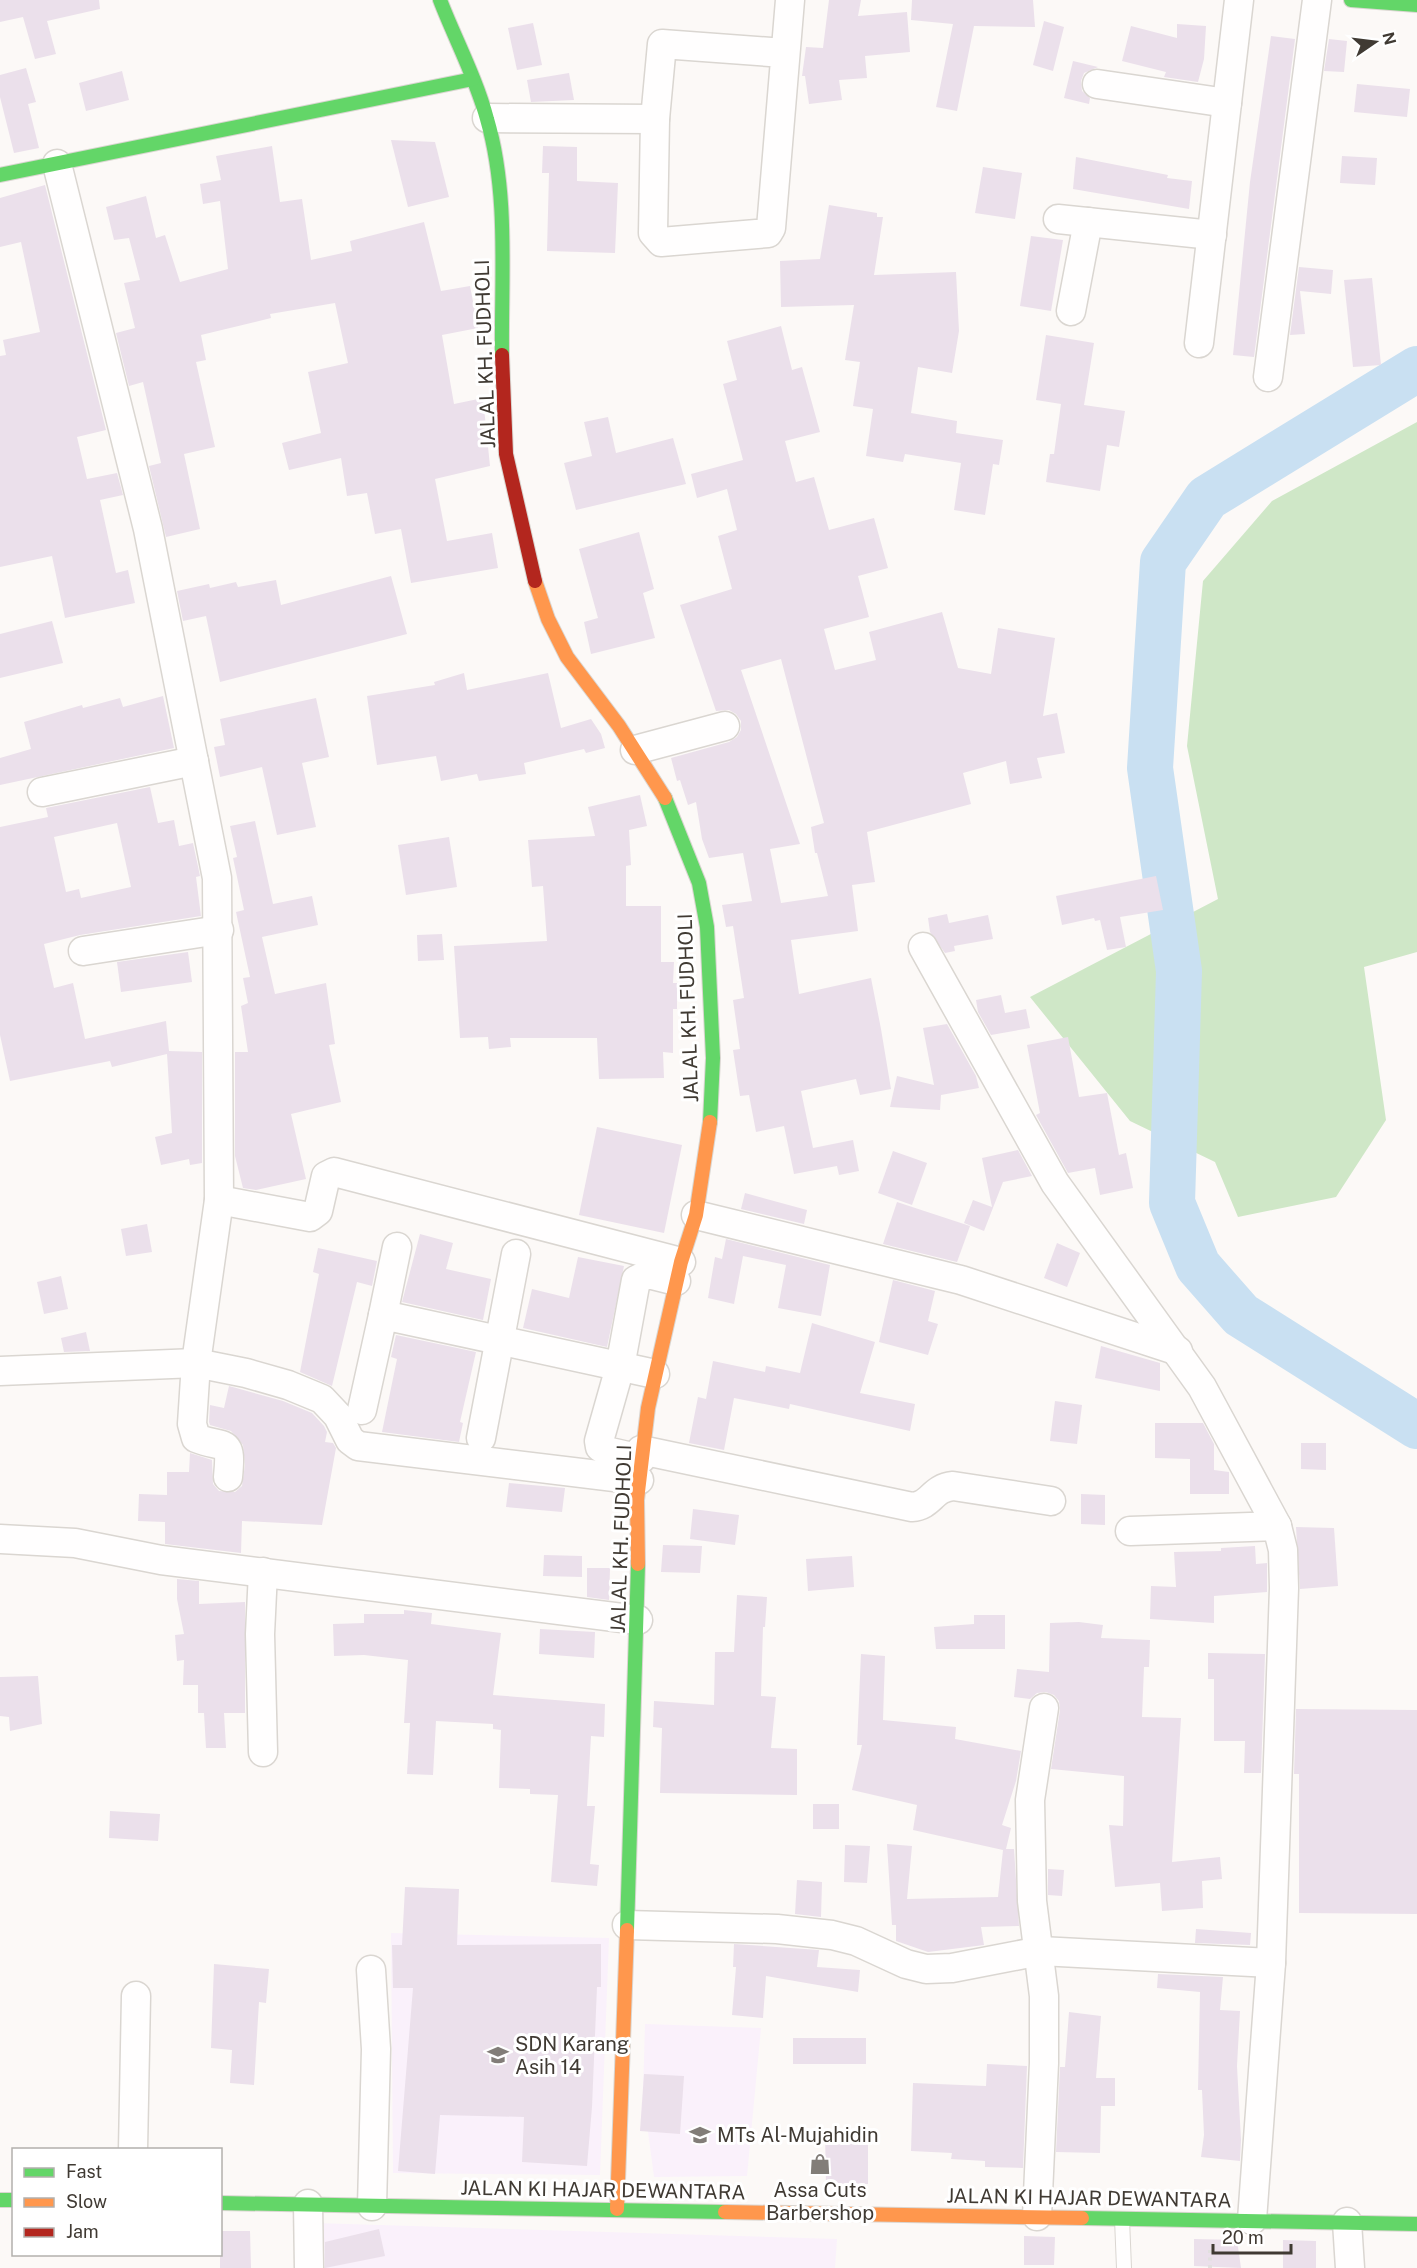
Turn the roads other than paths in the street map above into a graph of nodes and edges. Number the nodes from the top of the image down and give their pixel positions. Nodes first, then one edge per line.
1 (440, 0) edge
2 (790, 0) edge
3 (1239, 0) edge
4 (1317, 0) edge
5 (1351, 0) edge
6 (1412, 3) edge
7 (784, 53) junction
8 (473, 79) junction
9 (1097, 84) dead end
10 (1227, 103) junction
11 (487, 118) junction
12 (655, 119) junction
13 (57, 164) junction
14 (0, 176) edge
15 (1058, 219) dead end
16 (1088, 222) junction
17 (1212, 235) junction
18 (1071, 311) dead end
19 (1199, 343) dead end
20 (1268, 377) dead end
21 (725, 726) dead end
22 (635, 750) junction
23 (194, 761) junction
24 (42, 792) dead end
25 (219, 930) junction
26 (923, 947) dead end
27 (83, 951) dead end
28 (219, 1200) junction
29 (696, 1215) junction
30 (397, 1247) dead end
31 (516, 1254) dead end
32 (679, 1272) junction
33 (383, 1315) junction
34 (501, 1340) junction
35 (1178, 1351) junction
36 (196, 1363) junction
37 (620, 1367) junction
38 (0, 1371) edge
39 (655, 1374) junction
40 (362, 1410) dead end
41 (481, 1438) dead end
42 (641, 1463) junction
43 (228, 1477) dead end
44 (1051, 1502) dead end
45 (1277, 1526) junction
46 (1130, 1532) dead end
47 (0, 1539) edge
48 (263, 1572) junction
49 (638, 1620) junction
50 (1044, 1708) dead end
51 (263, 1752) dead end
52 (627, 1925) junction
53 (1040, 1951) junction
54 (1271, 1963) junction
55 (371, 1970) dead end
56 (136, 1996) dead end
57 (133, 2148) edge
58 (222, 2203) edge
59 (308, 2204) junction
60 (372, 2206) junction
61 (616, 2209) junction
62 (1037, 2216) junction
63 (1122, 2218) junction
64 (1252, 2220) junction
65 (1347, 2222) junction
66 (1417, 2224) edge
67 (309, 2268) edge
68 (1124, 2268) edge
69 (1350, 2268) edge

1 - 8 main road, JALAL KH. FUDHOLI
2 - 7 street
3 - 10 street
4 - 20 street
5 - 6 main road
7 - 12 street
7 - 12 street
8 - 11 main road, JALAL KH. FUDHOLI
8 - 13 main road
9 - 10 street
10 - 17 street
11 - 12 street
11 - 22 main road, JALAL KH. FUDHOLI
13 - 14 main road
13 - 23 street
15 - 16 street
16 - 17 street
16 - 18 street
17 - 19 street
21 - 22 street
22 - 29 main road, JALAL KH. FUDHOLI
23 - 24 street
23 - 25 street
25 - 27 street
25 - 28 street
26 - 35 street
28 - 32 street
28 - 36 street
29 - 32 main road, JALAL KH. FUDHOLI
29 - 35 street
30 - 33 street
31 - 34 street
32 - 37 street
32 - 39 main road, JALAL KH. FUDHOLI
33 - 34 street
33 - 40 street
34 - 37 street
34 - 41 street
35 - 45 street
36 - 38 street
36 - 42 street
36 - 43 street
37 - 39 street
37 - 42 street
39 - 42 main road, JALAL KH. FUDHOLI
42 - 44 street
42 - 49 main road, JALAL KH. FUDHOLI
45 - 46 street
45 - 54 street
47 - 48 street
48 - 49 street
48 - 51 street
49 - 52 main road, JALAL KH. FUDHOLI
50 - 53 street
52 - 53 street
52 - 61 main road, JALAL KH. FUDHOLI
53 - 54 street
53 - 62 street
54 - 64 street
55 - 60 street
56 - 57 street
58 - 59 main road, JALAN KI HAJAR DEWANTARA
59 - 60 main road, JALAN KI HAJAR DEWANTARA
59 - 67 street
60 - 61 main road, JALAN KI HAJAR DEWANTARA
61 - 62 main road, JALAN KI HAJAR DEWANTARA
62 - 63 main road, JALAN KI HAJAR DEWANTARA
63 - 64 main road, JALAN KI HAJAR DEWANTARA
63 - 68 lane
64 - 65 main road, JALAN KI HAJAR DEWANTARA
65 - 66 main road, JALAN KI HAJAR DEWANTARA
65 - 69 street

